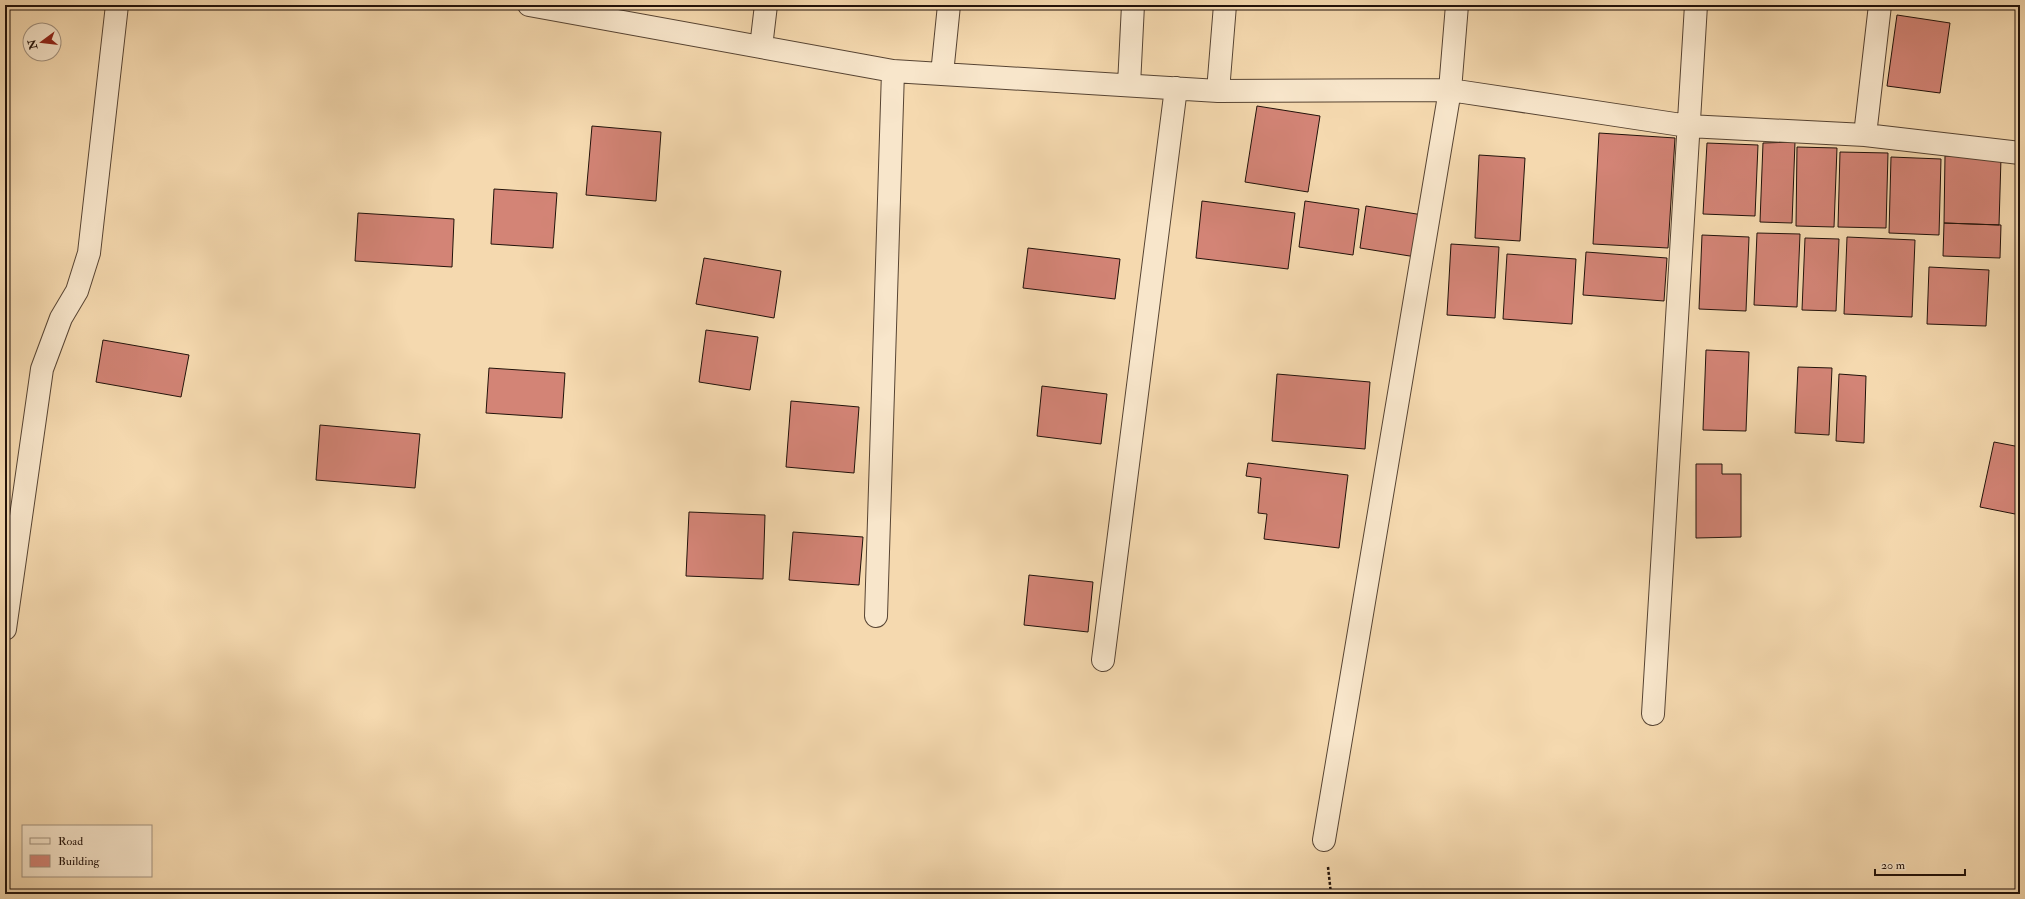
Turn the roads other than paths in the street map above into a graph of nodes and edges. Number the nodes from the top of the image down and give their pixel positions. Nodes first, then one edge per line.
1 (117, 5) edge
2 (529, 5) edge
3 (766, 5) edge
4 (948, 5) edge
5 (1133, 5) edge
6 (1224, 5) edge
7 (1457, 5) edge
8 (1696, 5) edge
9 (1880, 5) edge
10 (761, 47) junction
11 (893, 71) junction
12 (942, 74) junction
13 (1129, 85) junction
14 (1176, 88) junction
15 (1450, 90) junction
16 (1218, 91) junction
17 (1688, 126) junction
18 (1865, 135) junction
19 (2020, 153) edge
20 (876, 616) dead end
21 (5, 629) edge
22 (1103, 660) dead end
23 (1652, 714) dead end
24 (1324, 840) dead end

1 - 21 street
2 - 10 street
3 - 10 street
4 - 12 street
5 - 13 street
6 - 16 street
7 - 15 street
8 - 17 street
9 - 18 street
10 - 11 street
11 - 12 street
11 - 20 street
12 - 13 street
13 - 14 street
14 - 16 street
14 - 22 street
15 - 16 street
15 - 17 street
15 - 24 street
17 - 18 street
17 - 23 street
18 - 19 street

